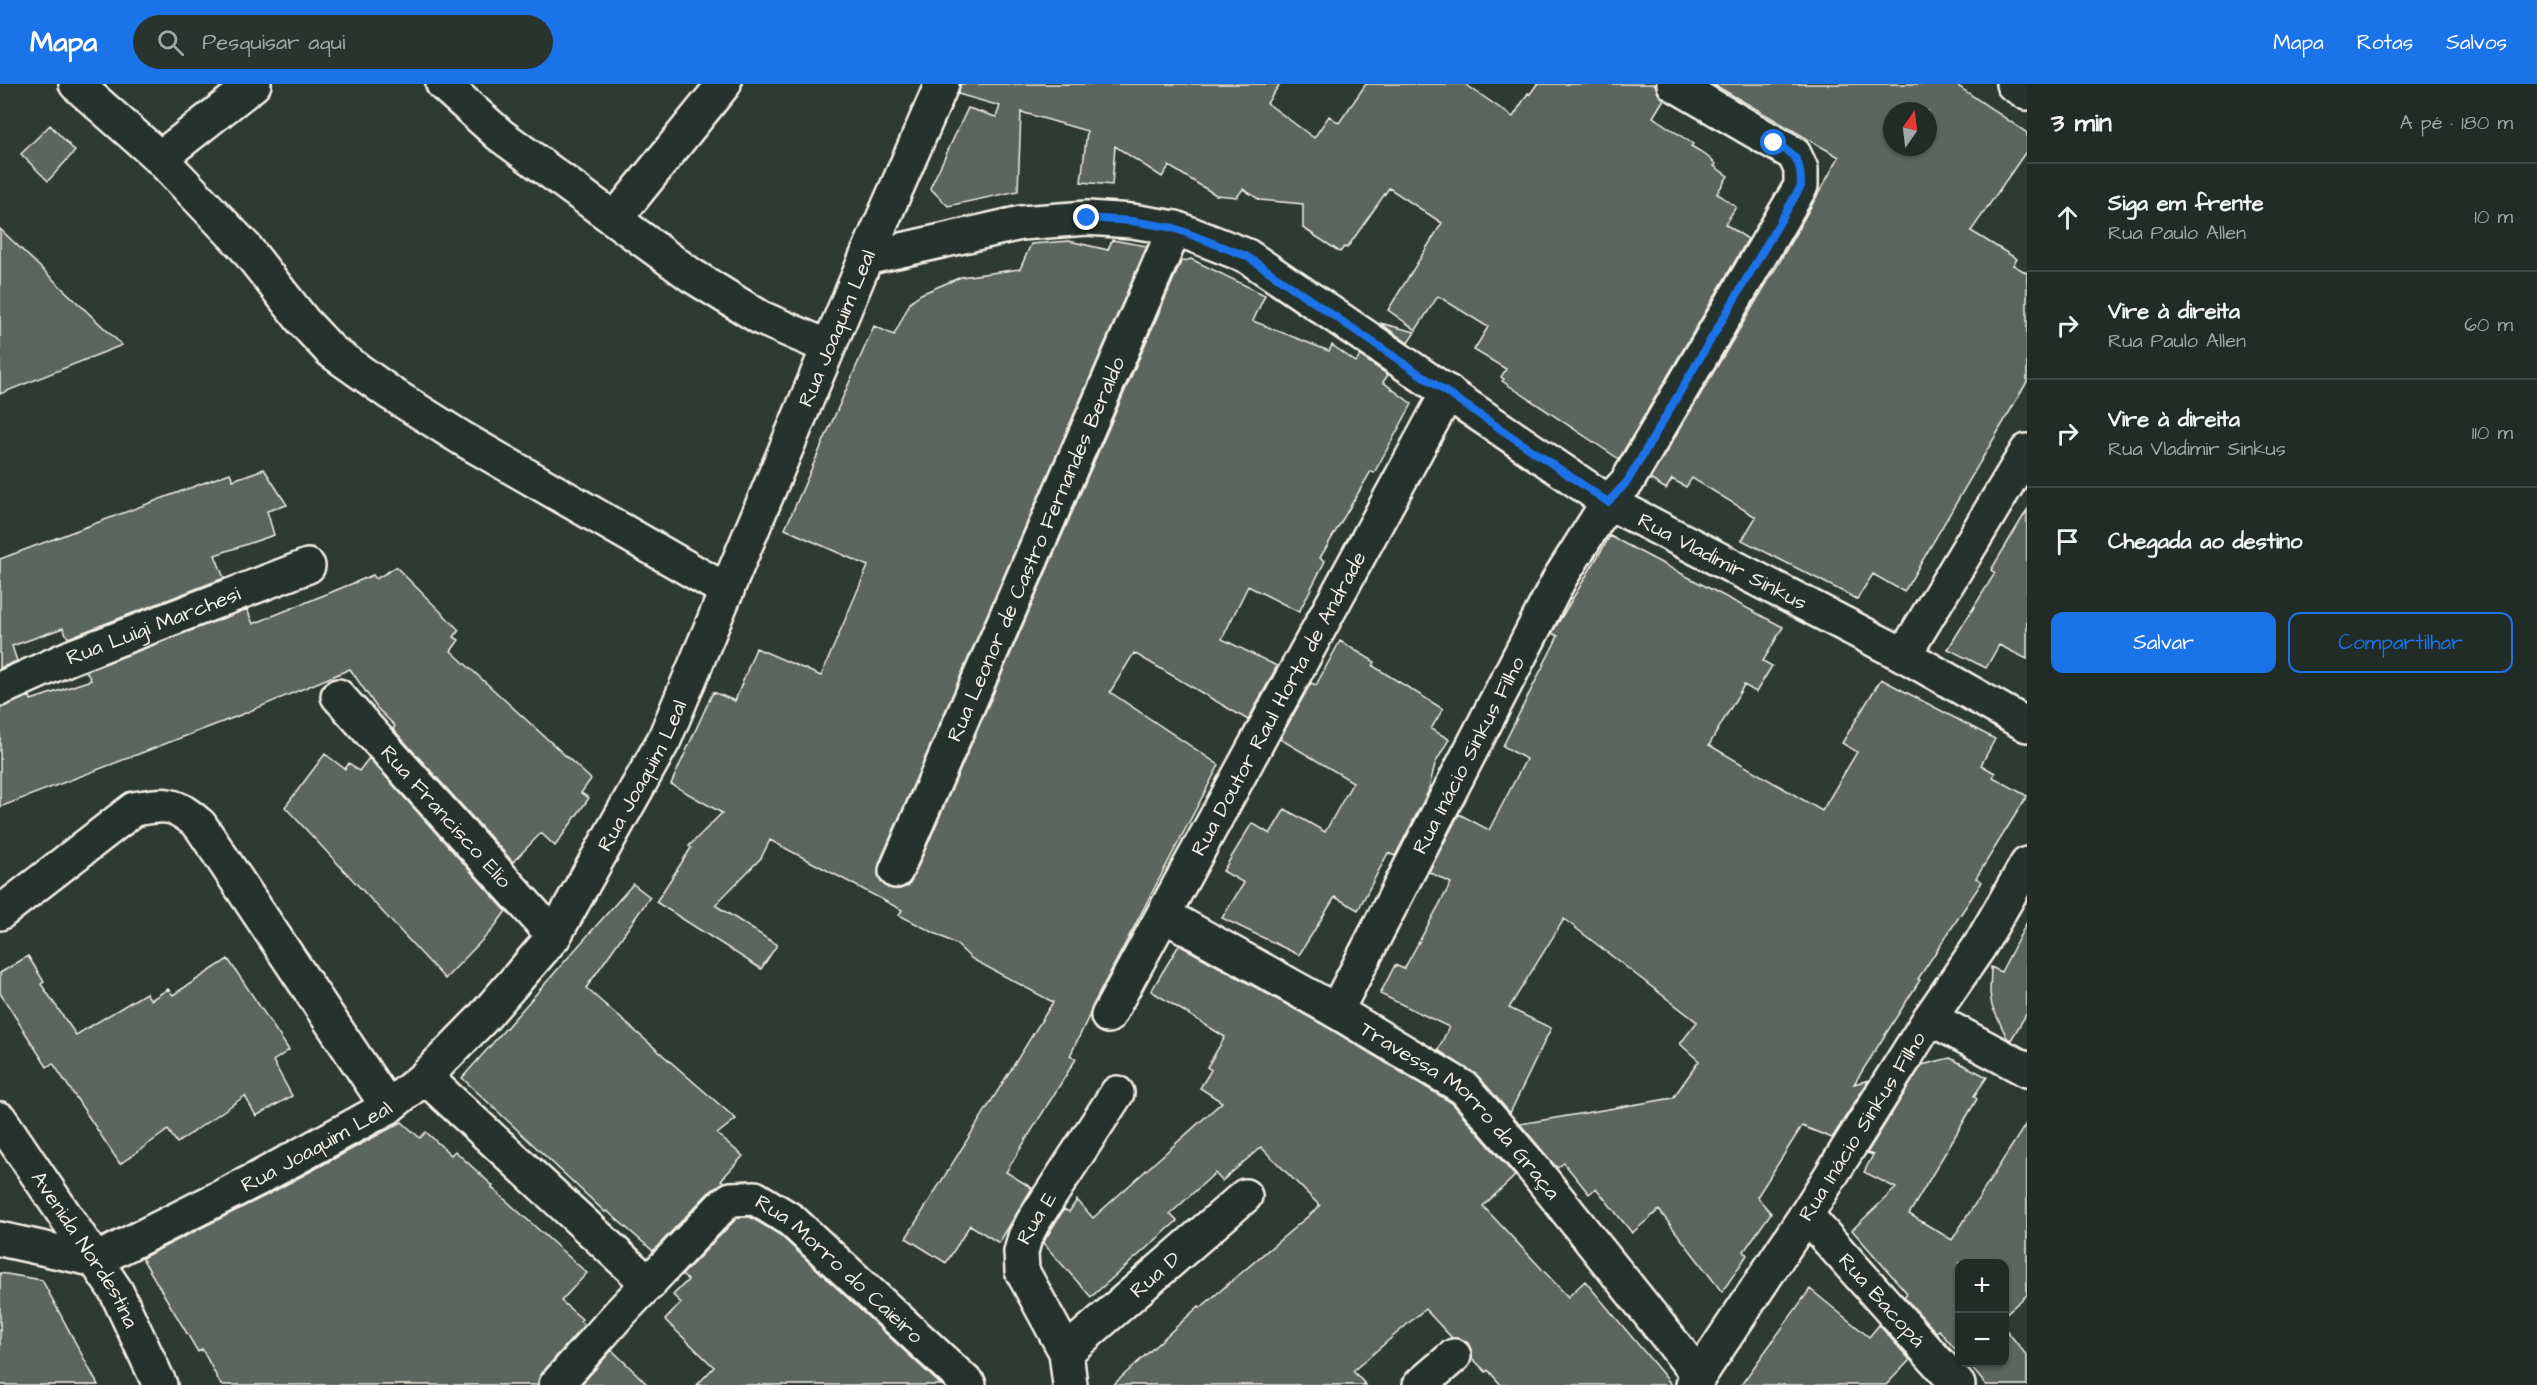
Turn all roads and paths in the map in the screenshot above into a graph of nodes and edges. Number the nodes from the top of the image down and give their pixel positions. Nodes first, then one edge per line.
1 (76, 84) edge
2 (254, 84) edge
3 (443, 84) edge
4 (724, 84) edge
5 (942, 84) edge
6 (1674, 84) edge
7 (2013, 84) edge
8 (2027, 93) edge
9 (160, 158) junction
10 (615, 219) junction
11 (1174, 228) junction
12 (866, 258) junction
13 (828, 347) junction
14 (1448, 392) junction
15 (2027, 451) edge
16 (1608, 502) junction
17 (308, 566) dead end
18 (727, 591) junction
19 (1904, 655) junction
20 (0, 689) edge
21 (338, 696) dead end
22 (2027, 725) edge
23 (2027, 864) edge
24 (896, 871) dead end
25 (0, 913) edge
26 (1164, 915) junction
27 (554, 936) junction
28 (1336, 1011) junction
29 (1108, 1016) dead end
30 (1930, 1018) junction
31 (2027, 1070) edge
32 (425, 1077) junction
33 (1117, 1093) dead end
34 (388, 1107) junction
35 (0, 1119) edge
36 (1245, 1196) dead end
37 (1806, 1215) junction
38 (0, 1239) edge
39 (96, 1260) junction
40 (649, 1284) junction
41 (1066, 1352) junction
42 (1454, 1356) dead end
43 (1696, 1380) edge
44 (160, 1385) edge
45 (556, 1385) edge
46 (969, 1385) edge
47 (1070, 1385) edge
48 (1420, 1385) edge
49 (1958, 1385) edge

1 - 9 street
2 - 9 street
3 - 10 street
4 - 10 street
5 - 12 street, Rua Joaquim Leal
6 - 16 street, Rua Inácio Sinkus Filho
7 - 8 street
9 - 18 street
10 - 13 street
11 - 12 street, Rua Vladimir Sinkus
11 - 14 street, Rua Vladimir Sinkus
11 - 24 street, Rua Leonor de Castro Fernandes Beraldo
12 - 13 street, Rua Joaquim Leal
13 - 18 street, Rua Joaquim Leal
14 - 16 street, Rua Vladimir Sinkus
14 - 26 street, Rua Doutor Raul Horta de Andrade
15 - 19 street
16 - 19 street, Rua Vladimir Sinkus
16 - 28 street, Rua Inácio Sinkus Filho
17 - 20 street, Rua Luigi Marchesi
18 - 27 street, Rua Joaquim Leal
19 - 22 street, Rua Vladimir Sinkus
21 - 27 street, Rua Francisco Elio
23 - 30 street, Rua Inácio Sinkus Filho
25 - 34 street
26 - 28 street, Travessa Morro da Graça
26 - 29 street, Rua Doutor Raul Horta de Andrade
27 - 32 street, Rua Joaquim Leal
28 - 43 street, Travessa Morro da Graça
30 - 31 street
30 - 37 street, Rua Inácio Sinkus Filho
32 - 34 street, Rua Joaquim Leal
32 - 40 street
33 - 41 street, Rua E
34 - 39 street, Rua Joaquim Leal
35 - 39 street, Avenida Nordestina
36 - 41 street, Rua D
37 - 43 street, Rua Inácio Sinkus Filho
37 - 49 street, Rua Bacopá
38 - 39 street
39 - 44 street, Avenida Nordestina
40 - 45 street, Rua Morro do Caieiro
40 - 46 street, Rua Morro do Caieiro
41 - 47 street
42 - 48 street

